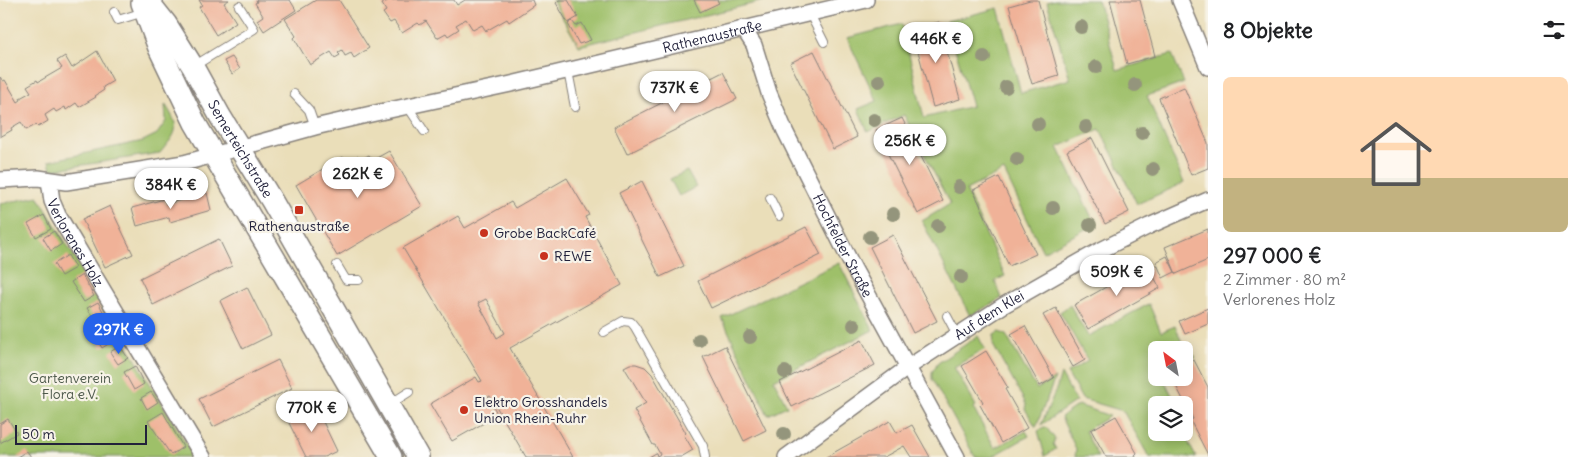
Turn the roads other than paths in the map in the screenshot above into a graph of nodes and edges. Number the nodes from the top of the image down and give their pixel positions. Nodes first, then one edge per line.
1 (866, 0) edge
2 (1180, 0) edge
3 (144, 4) edge
4 (239, 6) dead end
5 (114, 12) dead end
6 (809, 12) junction
7 (743, 28) junction
8 (824, 42) dead end
9 (193, 67) junction
10 (1208, 67) edge
11 (568, 71) junction
12 (294, 94) dead end
13 (408, 107) junction
14 (575, 107) dead end
15 (315, 127) junction
16 (424, 131) dead end
17 (240, 148) junction
18 (214, 155) junction
19 (0, 180) edge
20 (50, 180) junction
21 (770, 198) dead end
22 (1208, 200) edge
23 (779, 216) dead end
24 (337, 265) dead end
25 (359, 280) dead end
26 (947, 316) dead end
27 (604, 332) dead end
28 (957, 335) junction
29 (907, 368) junction
30 (409, 392) dead end
31 (388, 405) junction
32 (203, 457) edge
33 (391, 457) edge
34 (418, 457) edge
35 (705, 457) edge
36 (786, 457) edge
37 (956, 457) edge

1 - 6 street, Rathenaustraße
2 - 10 street
3 - 5 lane
3 - 9 main road, Semerteichstraße
3 - 18 main road, Semerteichstraße
4 - 9 lane
6 - 7 street, Rathenaustraße
6 - 8 lane
7 - 11 street, Rathenaustraße
7 - 29 street, Hochfelder Straße
9 - 17 main road, Semerteichstraße
11 - 13 street, Rathenaustraße
11 - 14 lane
12 - 15 lane
13 - 15 street, Rathenaustraße
13 - 16 lane
15 - 17 street, Rathenaustraße
17 - 18 street, Rathenaustraße
17 - 31 main road, Semerteichstraße
18 - 20 street, Rathenaustraße
18 - 33 main road, Semerteichstraße
19 - 20 street, Rathenaustraße
20 - 32 street, Verlorenes Holz
21 - 23 lane
22 - 28 street, Auf dem Klei
24 - 25 lane
26 - 28 lane
27 - 35 lane
28 - 29 street, Auf dem Klei
29 - 36 street, Auf dem Klei
29 - 37 street, Hochfelder Straße
30 - 31 lane
31 - 34 main road, Semerteichstraße

